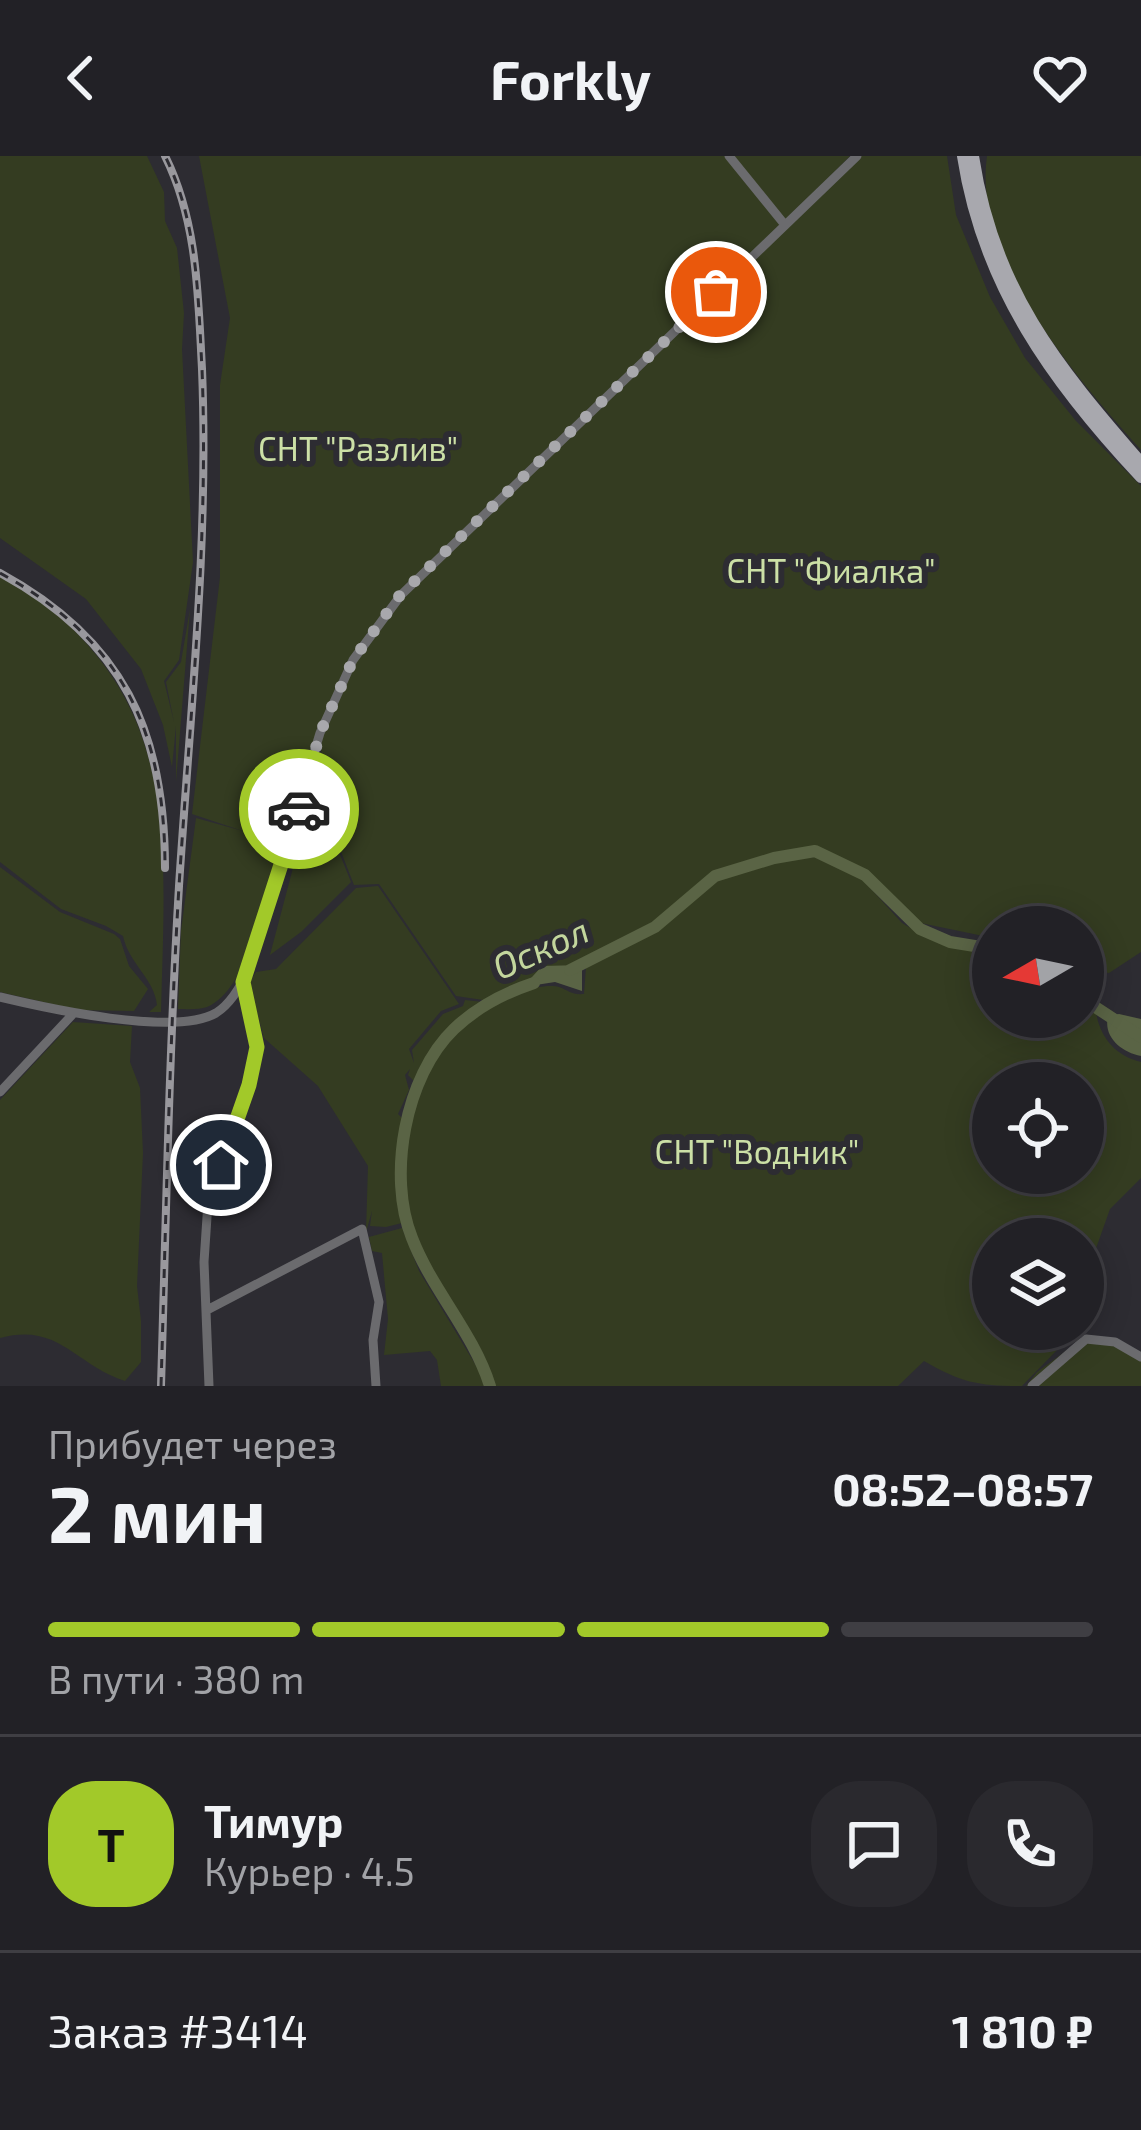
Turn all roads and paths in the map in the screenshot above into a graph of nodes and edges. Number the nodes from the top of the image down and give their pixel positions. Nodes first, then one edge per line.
1 (729, 156) edge
2 (856, 156) edge
3 (964, 156) edge
4 (973, 156) edge
5 (785, 225) junction
6 (1141, 463) edge
7 (1141, 477) edge
8 (243, 982) junction
9 (0, 997) edge
10 (72, 1015) junction
11 (0, 1092) edge
12 (209, 1309) junction
13 (1141, 1357) edge
14 (209, 1386) edge
15 (376, 1386) edge
16 (1032, 1386) edge

1 - 5 street
2 - 5 street
3 - 7 main road
4 - 6 main road
5 - 8 street
8 - 10 street
8 - 12 street
9 - 10 street
10 - 11 street
12 - 14 street
12 - 15 street
13 - 16 street

